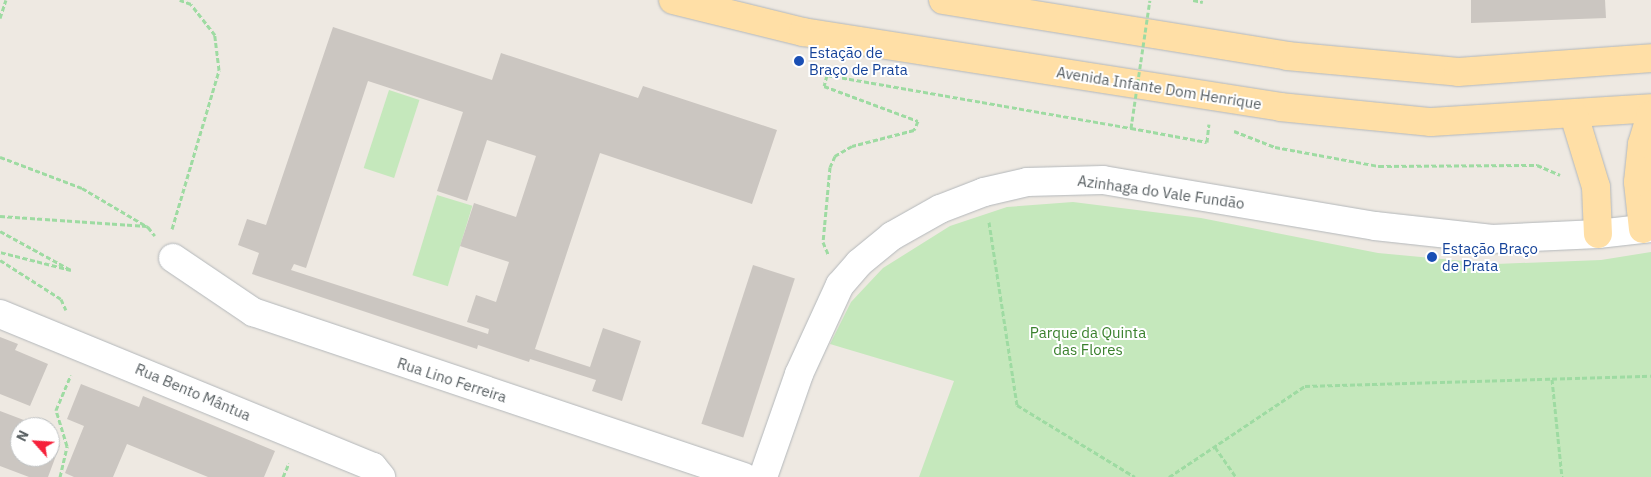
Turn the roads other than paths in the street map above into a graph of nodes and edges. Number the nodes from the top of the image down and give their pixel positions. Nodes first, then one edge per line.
1 (673, 0) edge
2 (943, 0) edge
3 (1056, 10) edge
4 (1651, 58) edge
5 (1651, 108) edge
6 (1574, 115) junction
7 (1651, 115) edge
8 (1647, 228) edge
9 (1598, 234) junction
10 (167, 250) road end
11 (0, 314) edge
12 (380, 477) edge
13 (744, 477) edge
14 (763, 477) edge

1 - 6 main road, Avenida Infante Dom Henrique
2 - 3 main road
3 - 4 main road
5 - 6 main road, Avenida Infante Dom Henrique
6 - 9 main road
7 - 8 main road
8 - 9 street, Azinhaga do Vale Fundão
9 - 14 street, Azinhaga do Vale Fundão
10 - 13 street, Rua Lino Ferreira
11 - 12 street, Rua Bento Mântua

